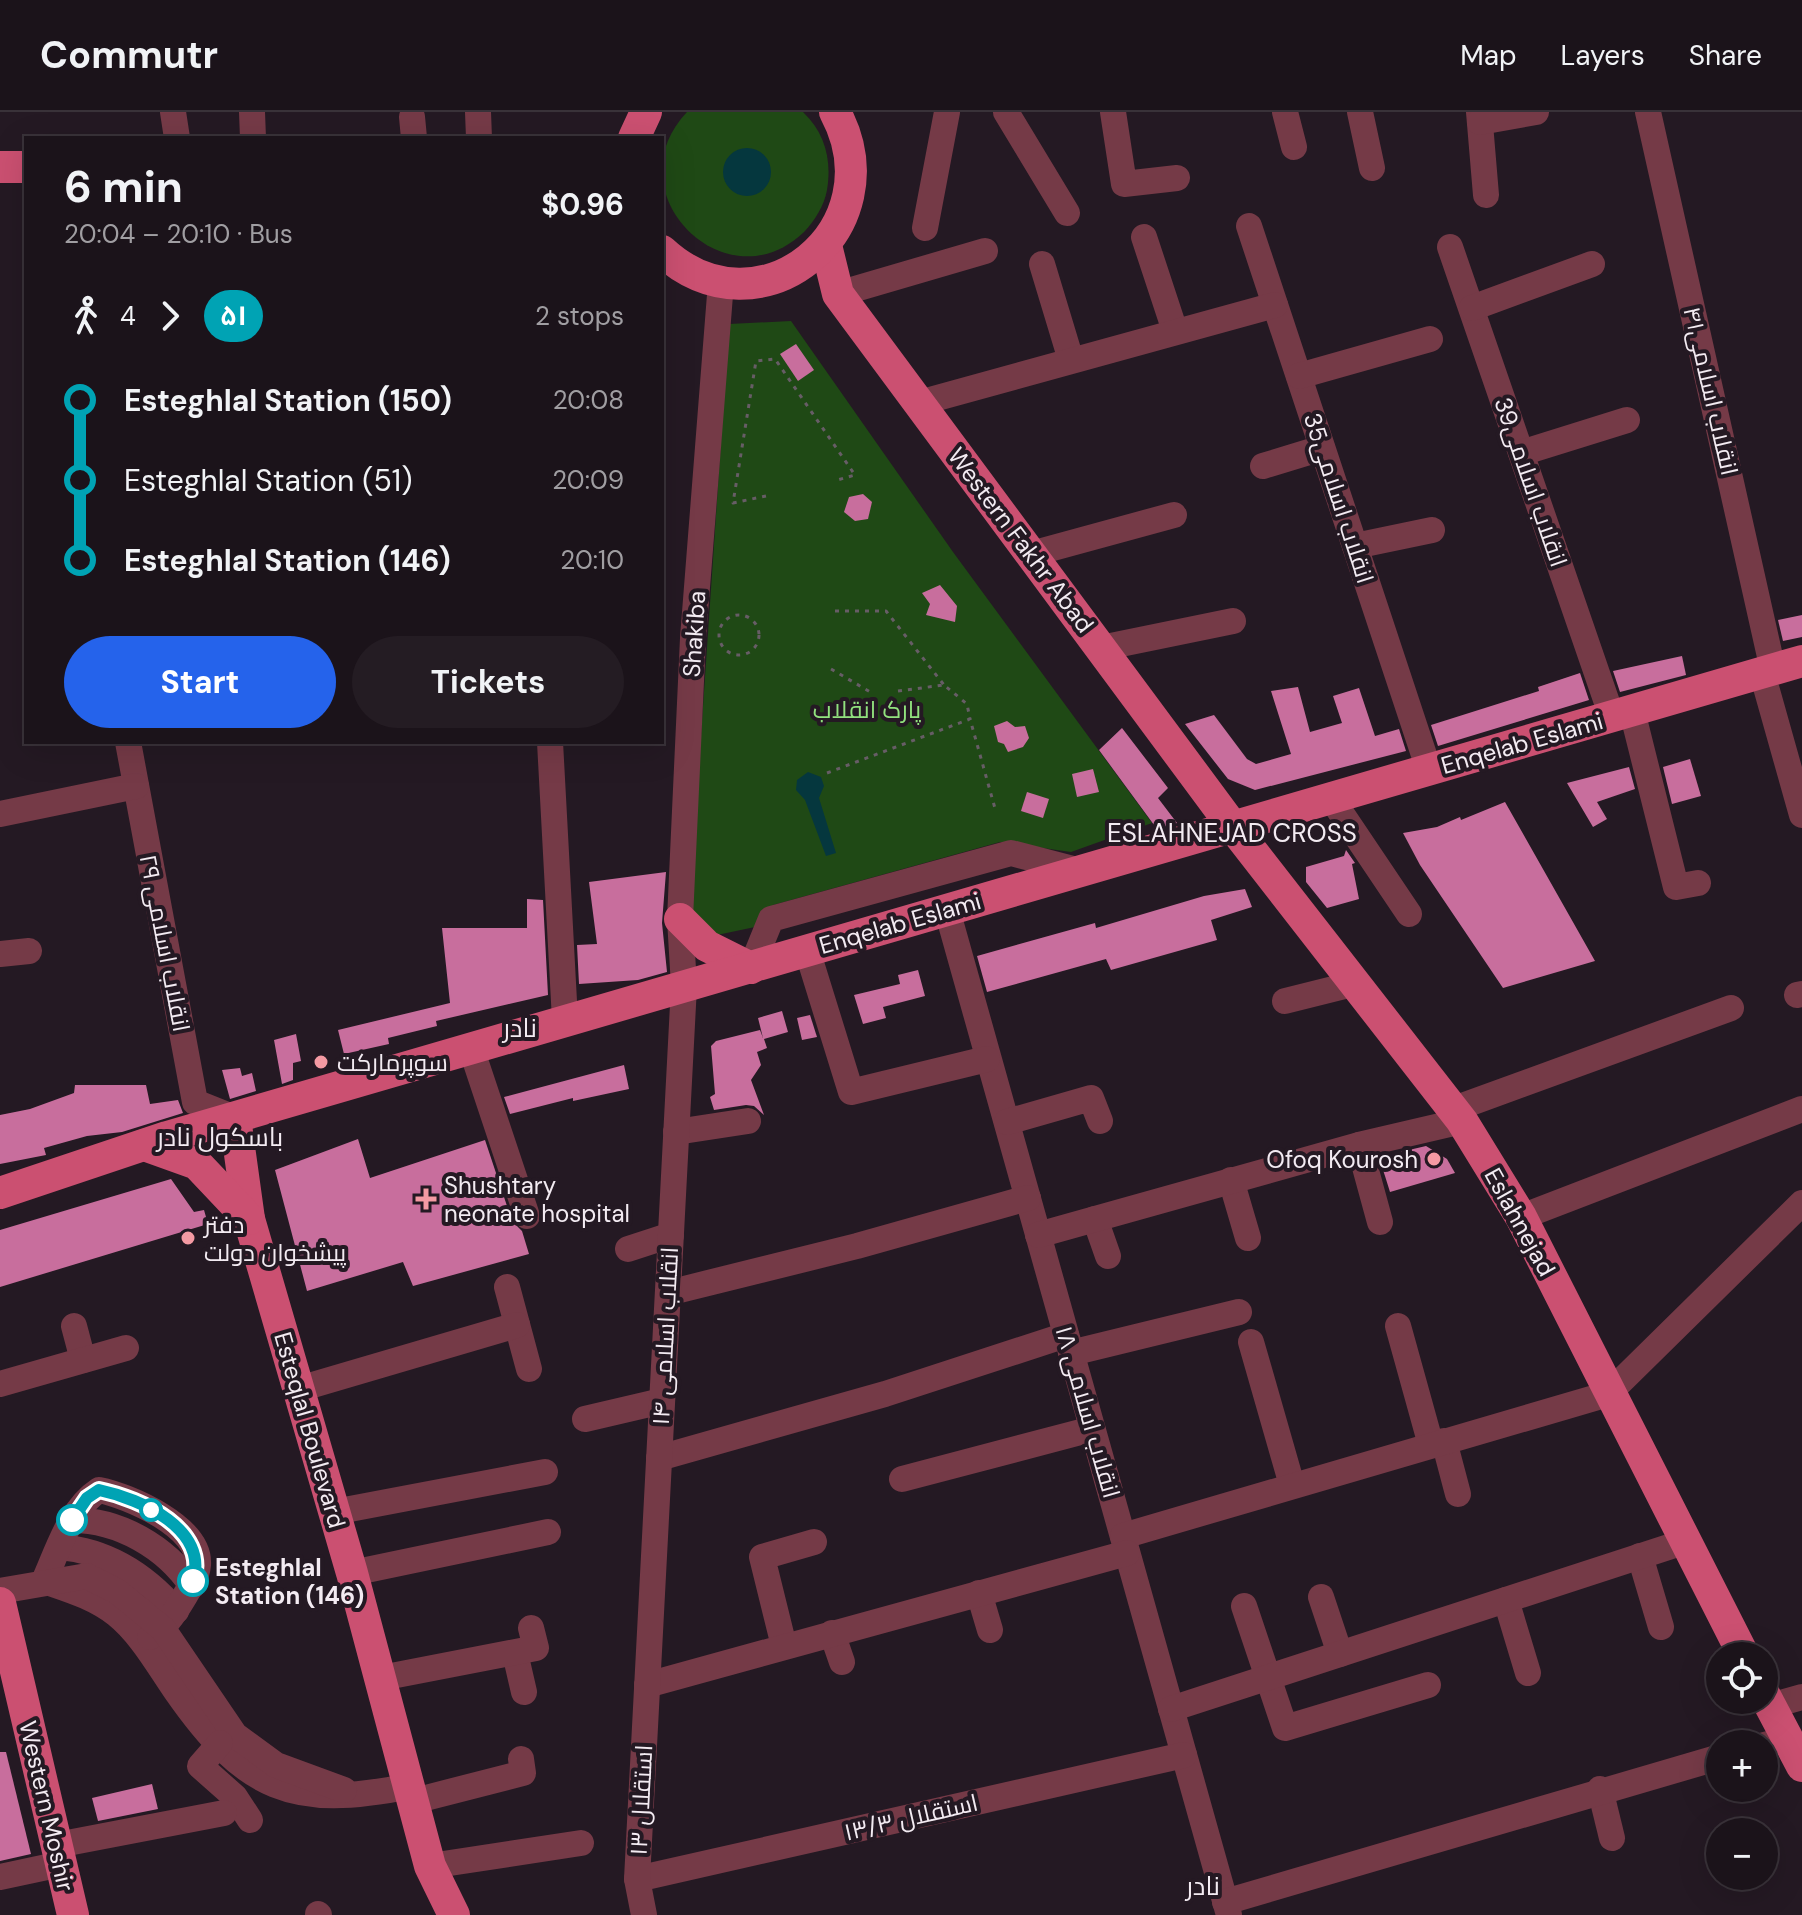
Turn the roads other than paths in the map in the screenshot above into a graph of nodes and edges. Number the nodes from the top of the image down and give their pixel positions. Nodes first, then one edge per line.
1 (173, 112) edge
2 (252, 112) edge
3 (478, 112) edge
4 (646, 112) edge
5 (947, 112) edge
6 (1006, 112) edge
7 (1113, 112) edge
8 (1285, 112) edge
9 (1360, 112) edge
10 (1536, 112) edge
11 (1648, 112) edge
12 (848, 116) edge
13 (1479, 117) edge
14 (177, 136) edge
15 (253, 136) edge
16 (479, 136) edge
17 (635, 136) edge
18 (1294, 147) dead end
19 (0, 167) edge
20 (24, 167) edge
21 (1372, 168) dead end
22 (1177, 178) dead end
23 (1486, 195) dead end
24 (1067, 213) dead end
25 (1249, 226) dead end
26 (925, 228) dead end
27 (1144, 237) dead end
28 (826, 245) junction
29 (1450, 247) dead end
30 (985, 251) dead end
31 (664, 252) edge
32 (1042, 264) dead end
33 (1592, 264) dead end
34 (721, 282) junction
35 (838, 294) junction
36 (1275, 305) junction
37 (1472, 308) junction
38 (1175, 331) junction
39 (1430, 339) dead end
40 (1071, 360) junction
41 (1299, 376) junction
42 (919, 403) junction
43 (1627, 420) dead end
44 (1322, 448) junction
45 (1521, 453) junction
46 (1263, 466) dead end
47 (1174, 515) dead end
48 (1432, 530) dead end
49 (1355, 546) junction
50 (1031, 554) junction
51 (1233, 621) dead end
52 (1101, 648) junction
53 (1779, 668) edge
54 (1622, 714) junction
55 (128, 744) edge
56 (550, 744) edge
57 (1429, 770) junction
58 (136, 786) junction
59 (1331, 798) junction
60 (0, 814) edge
61 (1802, 815) edge
62 (1233, 827) junction
63 (1081, 871) junction
64 (1698, 883) dead end
65 (947, 910) junction
66 (1409, 914) dead end
67 (680, 919) junction
68 (807, 950) junction
69 (29, 951) dead end
70 (0, 954) edge
71 (751, 968) junction
72 (1357, 983) junction
73 (684, 986) junction
74 (1285, 1001) dead end
75 (1731, 1008) dead end
76 (565, 1020) junction
77 (471, 1048) junction
78 (987, 1059) junction
79 (1802, 1109) edge
80 (1458, 1115) junction
81 (235, 1118) junction
82 (748, 1121) dead end
83 (1100, 1121) dead end
84 (1007, 1122) junction
85 (676, 1132) junction
86 (144, 1145) junction
87 (1359, 1145) junction
88 (1231, 1180) junction
89 (0, 1193) edge
90 (1028, 1198) junction
91 (1802, 1203) edge
92 (527, 1216) dead end
93 (1521, 1217) junction
94 (249, 1219) junction
95 (1095, 1219) junction
96 (1380, 1222) dead end
97 (671, 1235) junction
98 (1038, 1235) junction
99 (1248, 1238) dead end
100 (628, 1249) dead end
101 (1108, 1256) dead end
102 (507, 1287) dead end
103 (668, 1293) junction
104 (1239, 1312) dead end
105 (517, 1325) junction
106 (74, 1326) dead end
107 (1398, 1326) dead end
108 (1251, 1342) dead end
109 (1069, 1344) junction
110 (126, 1348) dead end
111 (83, 1360) junction
112 (529, 1369) dead end
113 (0, 1384) edge
114 (299, 1389) junction
115 (1608, 1394) junction
116 (662, 1401) junction
117 (585, 1419) dead end
118 (1092, 1429) junction
119 (1438, 1443) junction
120 (659, 1458) junction
121 (545, 1472) dead end
122 (902, 1479) dead end
123 (1292, 1485) junction
124 (1458, 1494) dead end
125 (334, 1512) junction
126 (548, 1532) dead end
127 (814, 1542) dead end
128 (1684, 1542) junction
129 (1125, 1544) junction
130 (60, 1547) junction
131 (1640, 1556) junction
132 (352, 1573) junction
133 (44, 1581) junction
134 (979, 1593) junction
135 (1321, 1597) dead end
136 (1506, 1600) junction
137 (0, 1604) edge
138 (1244, 1606) dead end
139 (160, 1627) junction
140 (1661, 1627) dead end
141 (990, 1630) dead end
142 (832, 1633) junction
143 (1737, 1642) edge
144 (784, 1646) junction
145 (1340, 1654) junction
146 (842, 1662) dead end
147 (1528, 1673) dead end
148 (1269, 1677) junction
149 (381, 1678) junction
150 (647, 1685) junction
151 (1428, 1685) dead end
152 (524, 1692) dead end
153 (1802, 1697) edge
154 (1778, 1699) edge
155 (1171, 1709) junction
156 (1772, 1714) edge
157 (220, 1743) junction
158 (1785, 1750) edge
159 (1184, 1755) junction
160 (521, 1759) dead end
161 (1706, 1761) edge
162 (1600, 1789) junction
163 (412, 1793) junction
164 (359, 1796) junction
165 (224, 1813) dead end
166 (250, 1820) dead end
167 (1612, 1838) dead end
168 (581, 1843) dead end
169 (59, 1855) junction
170 (430, 1866) junction
171 (0, 1877) edge
172 (637, 1879) junction
173 (1227, 1908) edge
174 (73, 1915) edge
175 (454, 1915) edge
176 (644, 1915) edge

1 - 14 street
2 - 15 street
3 - 16 street
4 - 17 main road
5 - 26 street
6 - 24 street
7 - 22 street
8 - 18 street
9 - 21 street
10 - 13 street
11 - 53 street, انقلاب اسلامی۴۱
12 - 28 main road
13 - 23 street
19 - 20 main road
25 - 36 street, 35انقلاب اسلامی
27 - 38 street
28 - 34 main road
28 - 35 main road, Western Fakhr Abad
29 - 37 street, 39انقلاب اسلامی
30 - 35 street
31 - 34 main road
32 - 40 street
33 - 37 street
34 - 67 street, Shakiba
35 - 42 main road, Western Fakhr Abad
36 - 38 street
36 - 41 street, 35انقلاب اسلامی
37 - 45 street, 39انقلاب اسلامی
38 - 40 street
39 - 41 street
40 - 42 street
41 - 44 street, 35انقلاب اسلامی
42 - 50 main road, Western Fakhr Abad
43 - 45 street
44 - 46 street
44 - 49 street, 35انقلاب اسلامی
45 - 54 street, 39انقلاب اسلامی
47 - 50 street
48 - 49 street
49 - 57 street, 35انقلاب اسلامی
50 - 52 main road, Western Fakhr Abad
51 - 52 street
52 - 62 main road, Western Fakhr Abad
53 - 54 main road, Enqelab Eslami
53 - 61 street, انقلاب اسلامی۴۱
54 - 57 main road, Enqelab Eslami
54 - 64 street, 39انقلاب اسلامی
55 - 58 street, انقلاب اسلامی ۲۹
56 - 76 street
57 - 59 main road, Enqelab Eslami
58 - 60 street
58 - 81 street, انقلاب اسلامی ۲۹
59 - 62 main road, Enqelab Eslami
59 - 66 street
62 - 63 main road, Enqelab Eslami
62 - 72 main road, Eslahnejad
63 - 65 main road, Enqelab Eslami
63 - 71 street
65 - 68 main road, Enqelab Eslami
65 - 78 street, ۱۸ انقلاب اسلامی
67 - 71 main road
67 - 73 street, Shakiba
68 - 71 main road, Enqelab Eslami
68 - 78 street
69 - 70 street
71 - 73 main road, Enqelab Eslami
72 - 74 street
72 - 80 main road, Eslahnejad
73 - 76 main road, Enqelab Eslami
73 - 85 street, ۱۴ انقلاب اسلامی
75 - 80 street
76 - 77 main road, Enqelab Eslami
77 - 81 main road, Enqelab Eslami
77 - 92 street
78 - 84 street, ۱۸ انقلاب اسلامی
79 - 93 street
80 - 87 street
80 - 93 main road, Eslahnejad
81 - 86 main road, Enqelab Eslami
81 - 94 main road, Esteqlal Boulevard
82 - 85 street
83 - 84 street
84 - 90 street, ۱۸ انقلاب اسلامی
85 - 97 street, ۱۴ انقلاب اسلامی
86 - 89 main road, Enqelab Eslami
86 - 94 main road
87 - 88 street
87 - 96 street
88 - 95 street
88 - 99 street
90 - 98 street, ۱۸ انقلاب اسلامی
90 - 103 street
91 - 115 street
93 - 115 main road, Eslahnejad
94 - 114 main road, Esteqlal Boulevard
95 - 98 street
95 - 101 street
97 - 100 street
97 - 103 street, ۱۴ انقلاب اسلامی
98 - 109 street, ۱۸ انقلاب اسلامی
102 - 105 street
103 - 116 street, ۱۴ انقلاب اسلامی
104 - 109 street
105 - 112 street
105 - 114 street
106 - 111 street
107 - 119 street
108 - 123 street
109 - 118 street, ۱۸ انقلاب اسلامی
109 - 120 street
110 - 111 street
111 - 113 street
114 - 125 main road, Esteqlal Boulevard
115 - 119 street
115 - 128 main road, Eslahnejad
116 - 117 street
116 - 120 street, ۱۴ انقلاب اسلامی
118 - 122 street
118 - 129 street, ۱۸ انقلاب اسلامی
119 - 123 street
119 - 124 street
120 - 150 street, ۱۴ انقلاب اسلامی
121 - 125 street
123 - 129 street
125 - 132 main road, Esteqlal Boulevard
126 - 132 street
127 - 144 street
128 - 131 street
128 - 143 main road, Eslahnejad
129 - 134 street
129 - 155 street, ۱۸ انقلاب اسلامی
130 - 133 street
130 - 139 street
130 - 139 street
131 - 136 street
131 - 140 street
132 - 149 main road, Esteqlal Boulevard
133 - 137 street
133 - 139 street
134 - 141 street
134 - 142 street
135 - 145 street
136 - 145 street
136 - 147 street
137 - 169 main road, Western Moshir
138 - 148 street
139 - 157 street
139 - 164 street
142 - 144 street
142 - 146 street
144 - 150 street
145 - 148 street
148 - 151 street
148 - 155 street
149 - 152 street
149 - 163 main road, Esteqlal Boulevard
150 - 172 street, ۱۳ استقلال
153 - 154 street
155 - 159 street, ۱۸ انقلاب اسلامی
156 - 158 main road
157 - 164 street
157 - 166 street
159 - 172 street, ۱۳/۳ استقلال
159 - 173 street, ۱۸ انقلاب اسلامی
160 - 163 street
161 - 162 street
162 - 167 street
162 - 173 street
163 - 164 street
163 - 170 main road, Esteqlal Boulevard
165 - 169 street
168 - 170 street
169 - 171 street
169 - 174 main road, Western Moshir
170 - 175 main road, Esteqlal Boulevard
172 - 176 street, ۱۳ استقلال

